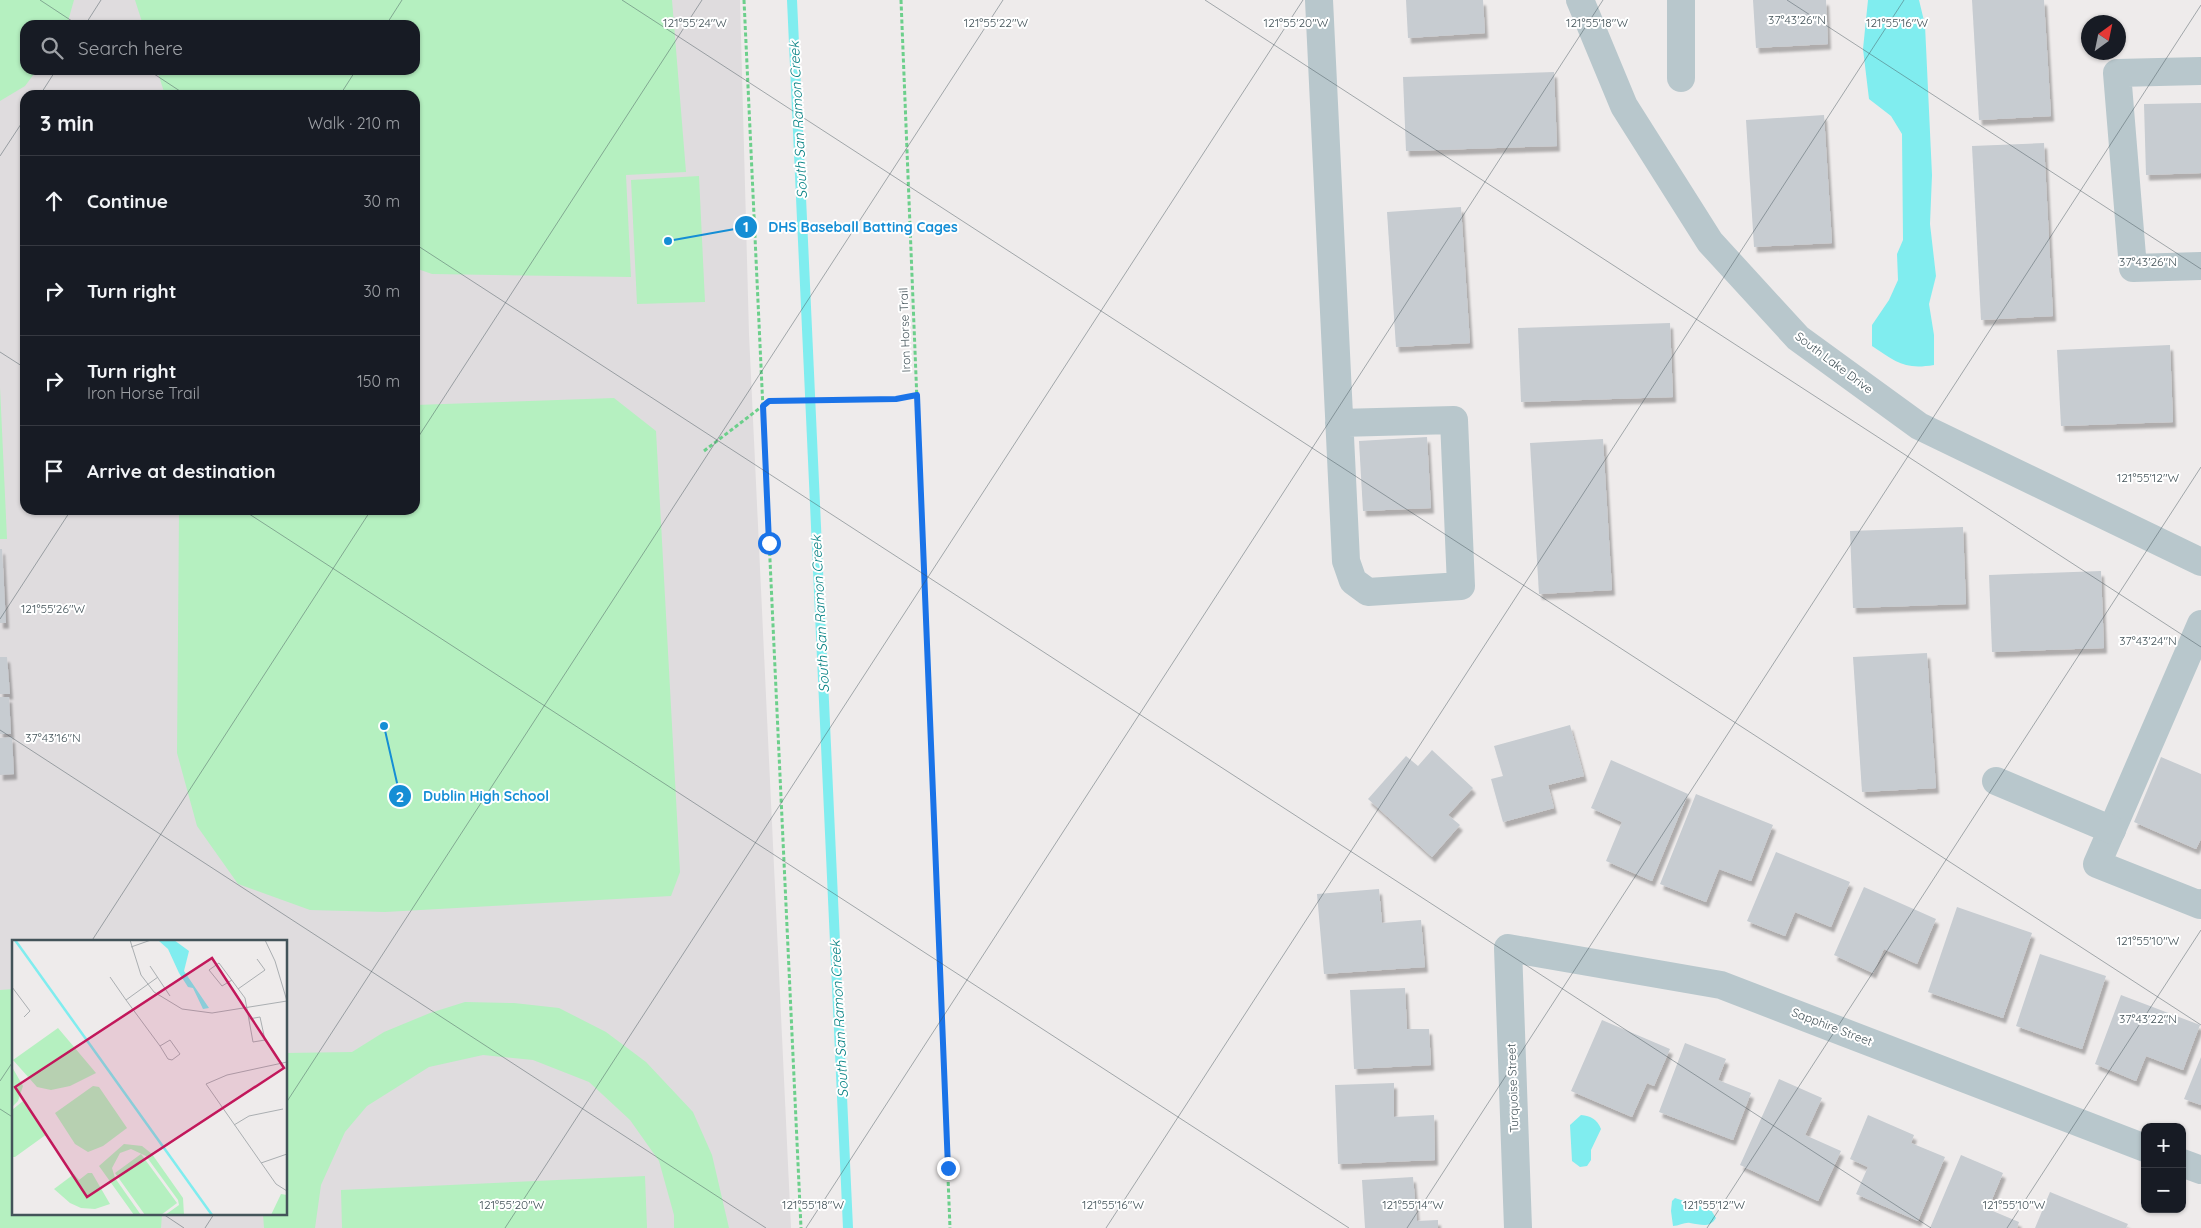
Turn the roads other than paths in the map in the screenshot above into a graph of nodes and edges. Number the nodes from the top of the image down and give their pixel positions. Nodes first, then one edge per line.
1 (1320, 0) edge
2 (1580, 0) edge
3 (1681, 0) edge
4 (2201, 71) edge
5 (1681, 78) dead end
6 (2201, 266) edge
7 (1339, 423) junction
8 (2201, 562) edge
9 (2201, 624) edge
10 (2193, 664) edge
11 (1996, 781) dead end
12 (2112, 830) junction
13 (2201, 903) edge
14 (1508, 948) joint
15 (2141, 1146) edge
16 (2186, 1164) edge
17 (2201, 1170) edge
18 (1518, 1228) edge

1 - 7 street
2 - 8 street, South Lake Drive
3 - 5 street
4 - 6 street
7 - 7 street
9 - 10 street
10 - 12 street
11 - 12 street
12 - 13 street
14 - 15 street, Sapphire Street
14 - 18 street, Turquoise Street
16 - 17 street

